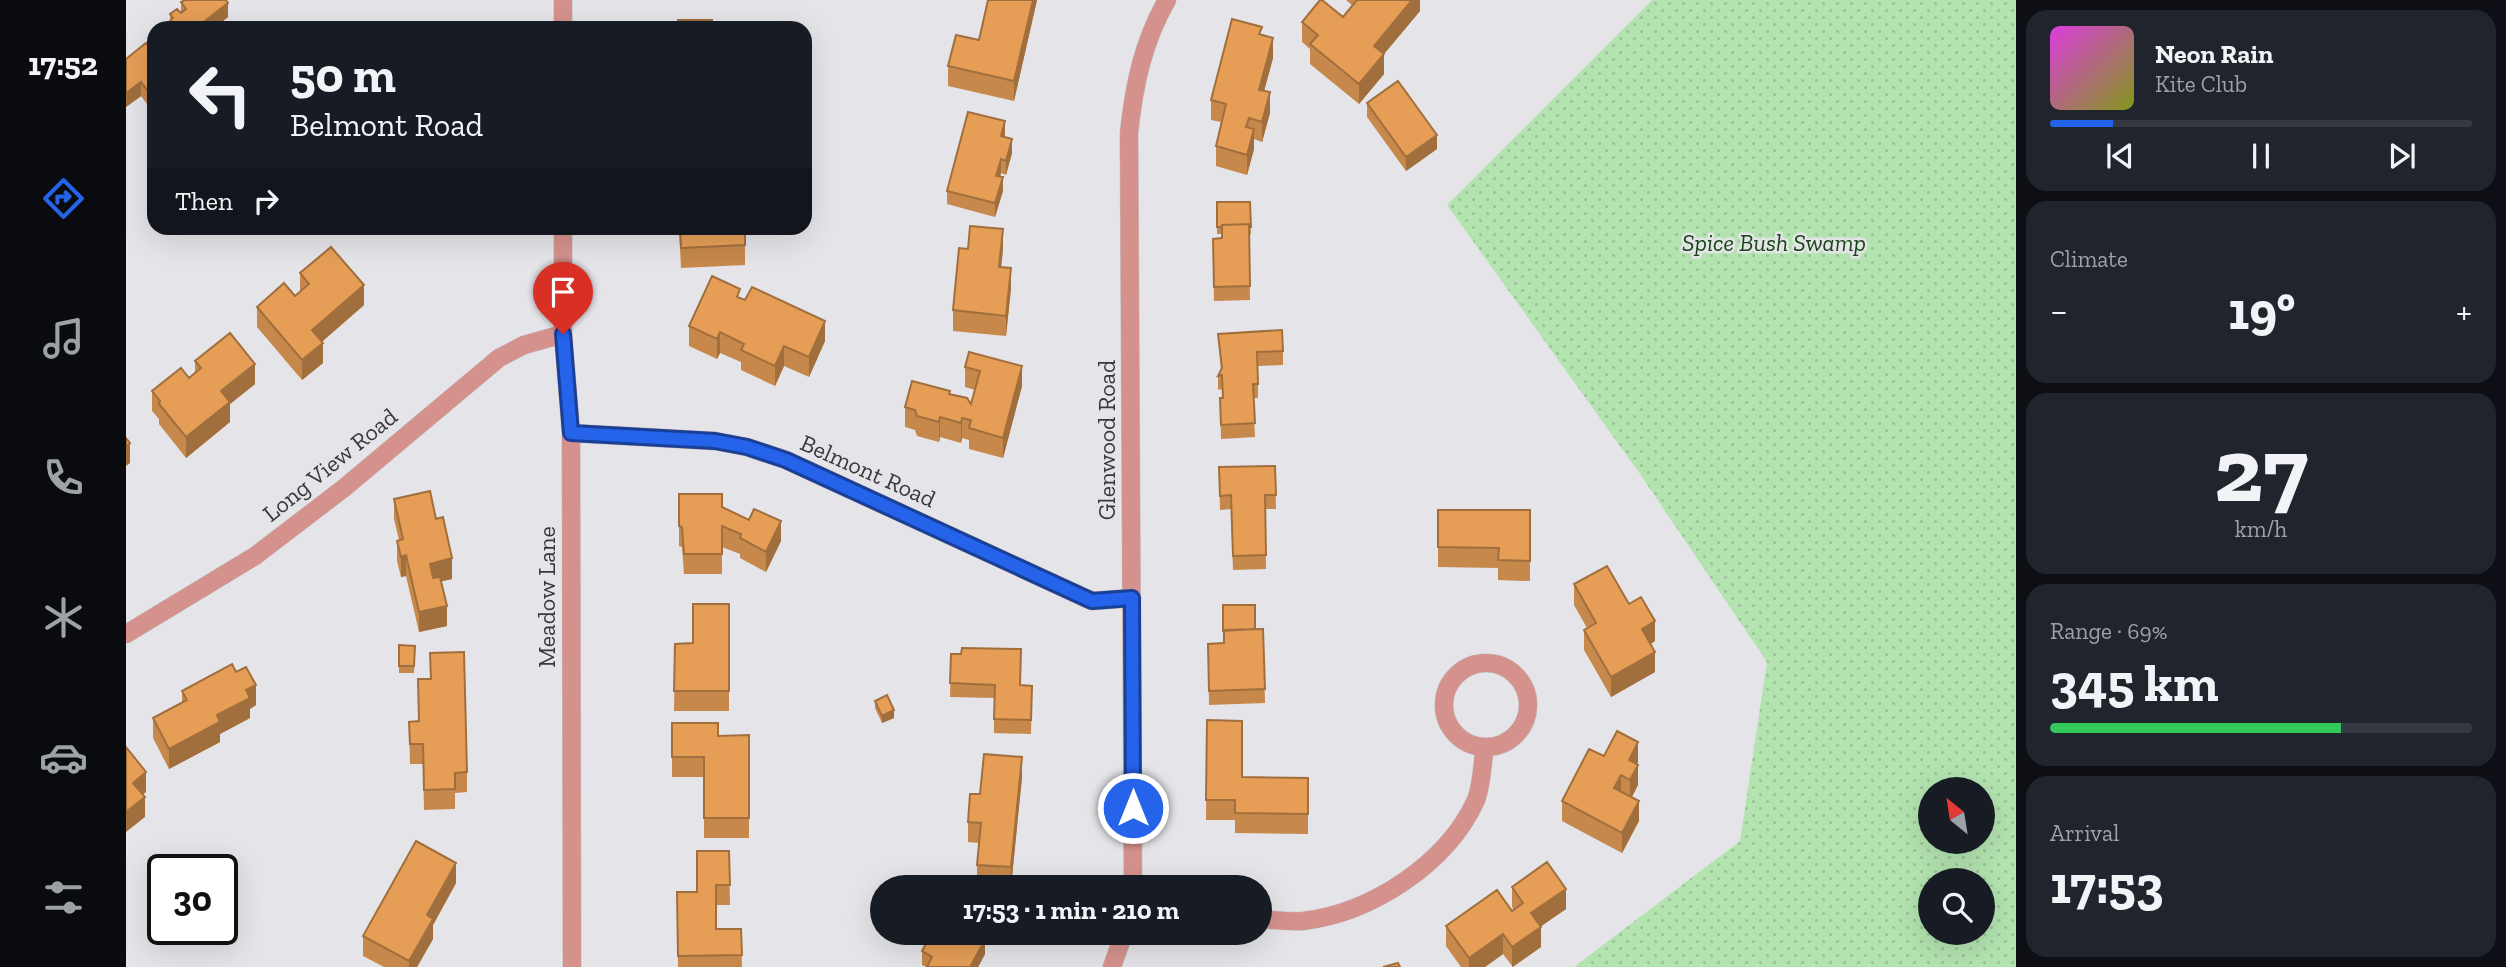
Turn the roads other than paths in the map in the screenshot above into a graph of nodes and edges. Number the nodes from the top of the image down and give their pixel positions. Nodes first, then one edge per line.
1 (563, 0) edge
2 (1167, 0) edge
3 (563, 21) edge
4 (563, 235) edge
5 (563, 334) junction
6 (571, 433) junction
7 (1132, 598) junction
8 (126, 634) edge
9 (1485, 747) junction
10 (1133, 875) edge
11 (1272, 920) edge
12 (1120, 945) edge
13 (572, 967) edge
14 (1112, 967) edge

1 - 3 street
2 - 7 street, Glenwood Road
4 - 5 street, Meadow Lane
5 - 6 street, Meadow Lane
5 - 8 street, Long View Road
6 - 7 street, Belmont Road
6 - 13 street, Meadow Lane
7 - 10 street, Glenwood Road
9 - 9 street
9 - 11 street
12 - 14 street

